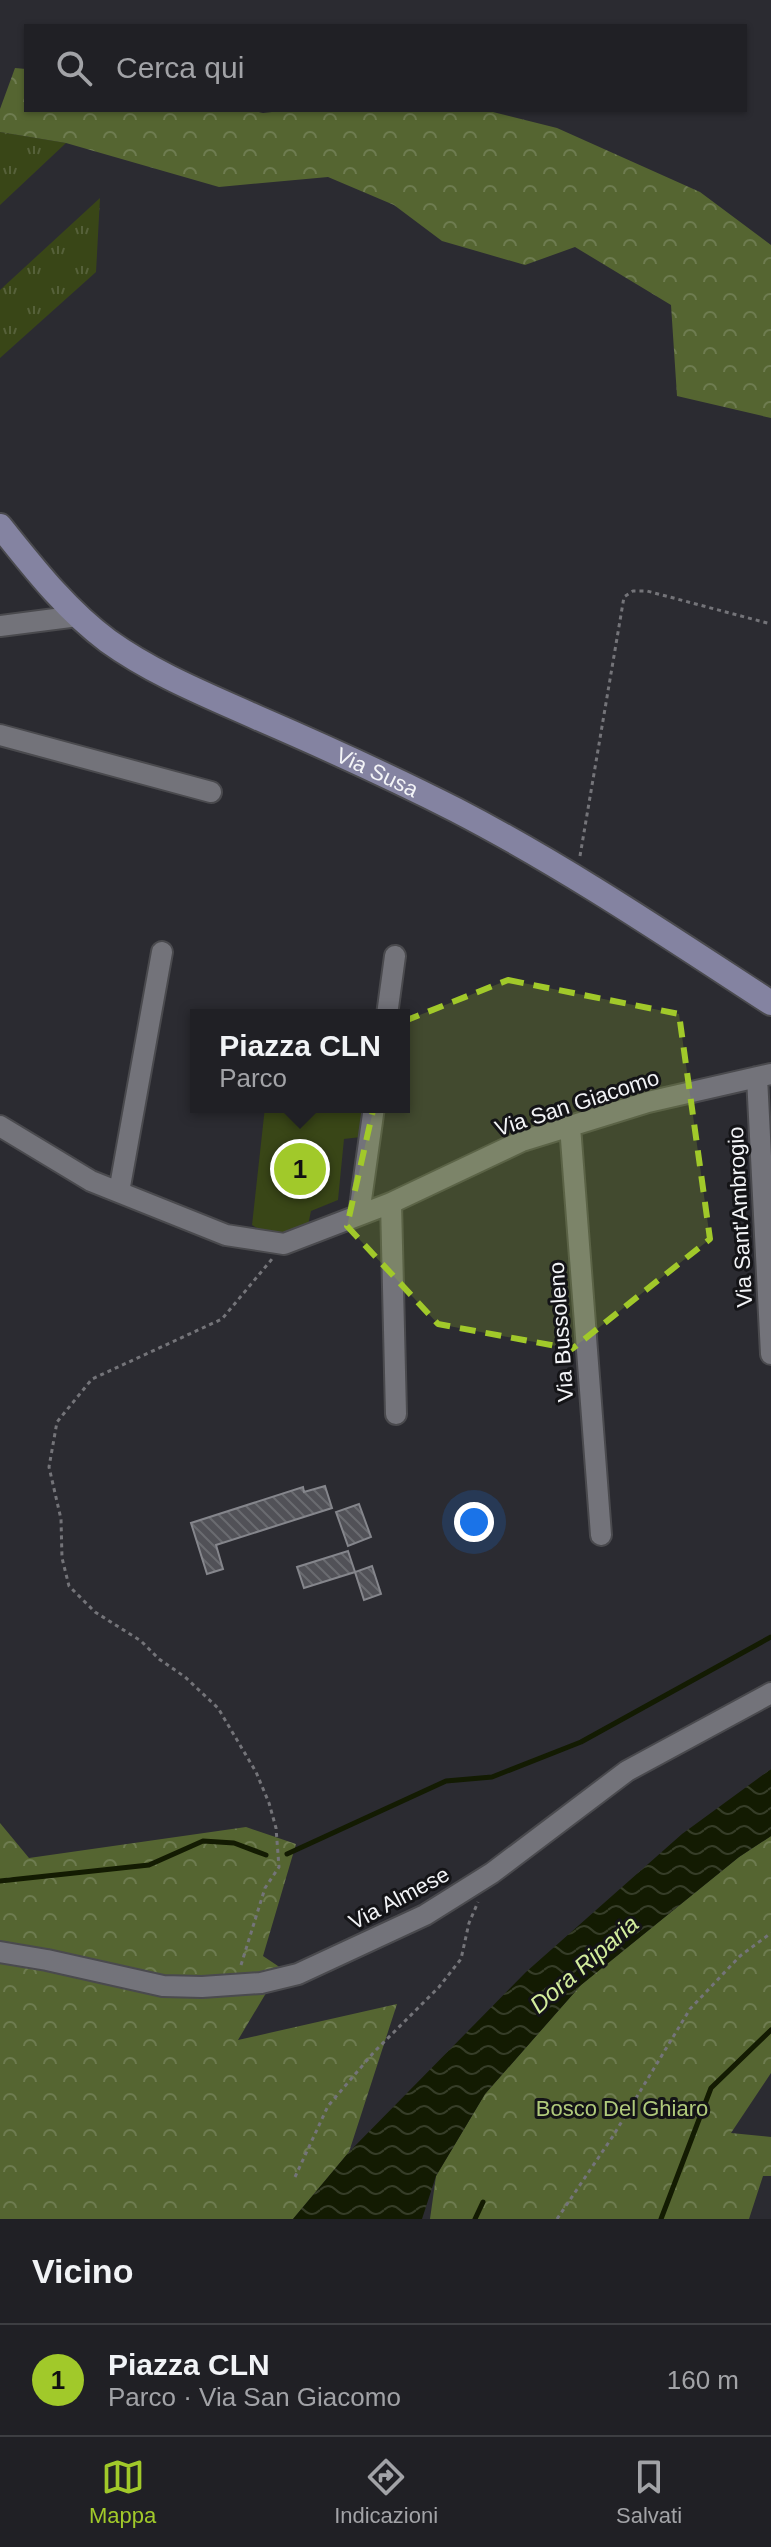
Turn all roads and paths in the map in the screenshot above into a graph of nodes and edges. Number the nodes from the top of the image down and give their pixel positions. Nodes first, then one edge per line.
1 (0, 526) edge
2 (78, 616) junction
3 (771, 624) edge
4 (0, 626) edge
5 (0, 735) edge
6 (211, 792) dead end
7 (577, 878) junction
8 (162, 952) dead end
9 (395, 956) dead end
10 (771, 1003) edge
11 (388, 1009) edge
12 (764, 1075) edge
13 (373, 1113) edge
14 (0, 1126) edge
15 (570, 1126) junction
16 (119, 1192) junction
17 (391, 1203) junction
18 (359, 1214) junction
19 (284, 1244) junction
20 (771, 1354) edge
21 (396, 1414) dead end
22 (601, 1535) dead end
23 (771, 1693) edge
24 (492, 1873) junction
25 (771, 1933) edge
26 (0, 1952) edge
27 (233, 1985) junction
28 (295, 2177) dead end
29 (557, 2219) edge

1 - 2 main road, Via Susa
2 - 4 street
2 - 7 main road, Via Susa
3 - 7 path
5 - 6 street
7 - 10 main road, Via Susa
8 - 16 street
9 - 11 street
12 - 15 street, Via San Giacomo
12 - 20 street, Via Sant'Ambrogio
13 - 18 street
14 - 16 street
15 - 17 street, Via San Giacomo
15 - 22 street, Via Bussoleno
16 - 19 street
17 - 18 street, Via San Giacomo
17 - 21 street
18 - 19 street, Via San Giacomo
19 - 27 path
23 - 24 street, Via Almese
24 - 27 street, Via Almese
24 - 28 path
25 - 29 path
26 - 27 street, Via Almese

